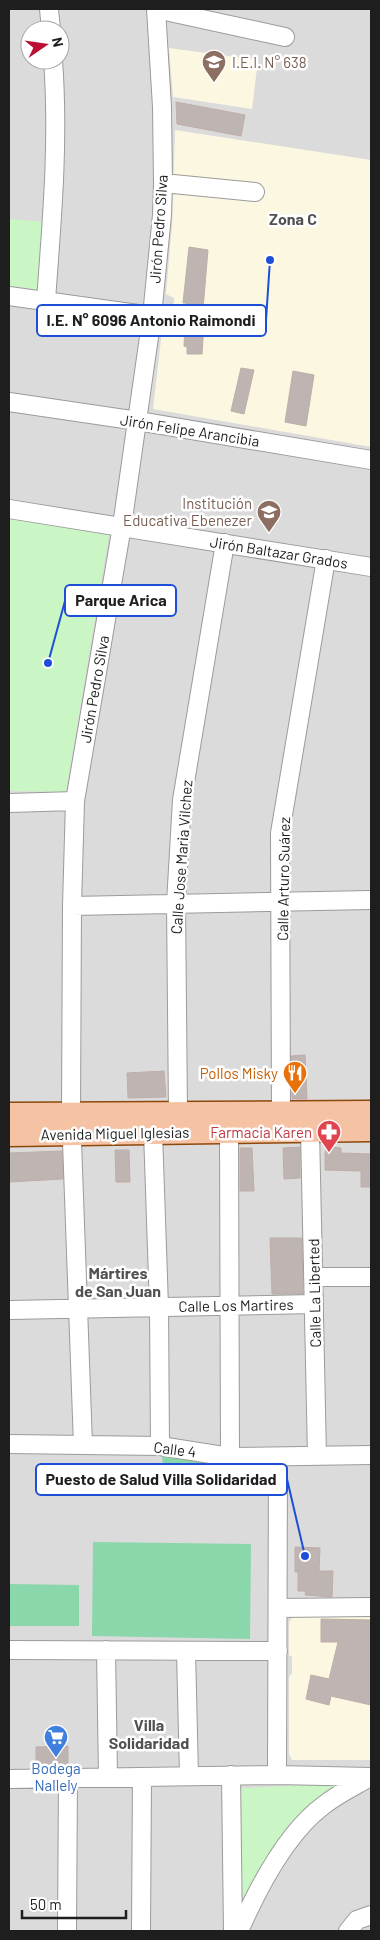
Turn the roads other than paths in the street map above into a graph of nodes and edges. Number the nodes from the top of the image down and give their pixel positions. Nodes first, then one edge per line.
1 (156, 9) edge
2 (285, 37) dead end
3 (54, 70) edge
4 (163, 183) junction
5 (255, 192) dead end
6 (9, 296) edge
7 (46, 300) junction
8 (152, 316) junction
9 (9, 402) edge
10 (138, 421) junction
11 (371, 460) edge
12 (9, 509) edge
13 (122, 526) junction
14 (225, 543) junction
15 (326, 559) junction
16 (371, 567) edge
17 (74, 801) junction
18 (9, 803) edge
19 (371, 900) edge
20 (281, 902) junction
21 (176, 903) junction
22 (72, 906) junction
23 (371, 1112) edge
24 (281, 1113) junction
25 (9, 1114) edge
26 (178, 1114) junction
27 (72, 1124) junction
28 (310, 1130) junction
29 (371, 1130) edge
30 (154, 1132) junction
31 (229, 1132) junction
32 (9, 1135) edge
33 (313, 1277) junction
34 (371, 1277) edge
35 (314, 1304) junction
36 (230, 1306) junction
37 (159, 1307) junction
38 (78, 1309) junction
39 (9, 1310) edge
40 (9, 1444) edge
41 (83, 1444) junction
42 (160, 1446) junction
43 (317, 1456) junction
44 (371, 1456) edge
45 (230, 1457) junction
46 (278, 1457) junction
47 (371, 1607) edge
48 (278, 1608) junction
49 (9, 1650) edge
50 (106, 1650) junction
51 (186, 1651) junction
52 (278, 1651) junction
53 (277, 1775) junction
54 (189, 1776) junction
55 (231, 1776) junction
56 (108, 1777) junction
57 (142, 1777) junction
58 (371, 1777) edge
59 (68, 1778) junction
60 (9, 1779) edge
61 (371, 1915) edge
62 (66, 1931) edge
63 (141, 1931) edge
64 (233, 1931) edge
65 (239, 1931) edge
66 (348, 1931) edge

1 - 2 street
1 - 4 street, Jirón Pedro Silva
3 - 7 street
4 - 5 street
4 - 8 street, Jirón Pedro Silva
6 - 7 street
7 - 8 street
8 - 10 street, Jirón Pedro Silva
9 - 10 street, Jirón Felipe Arancibia
10 - 11 street, Jirón Felipe Arancibia
10 - 13 street, Jirón Pedro Silva
12 - 13 street, Jirón Baltazar Grados
13 - 14 street, Jirón Baltazar Grados
13 - 17 street, Jirón Pedro Silva
14 - 15 street, Jirón Baltazar Grados
14 - 21 street, Calle Jose Maria Vilchez
15 - 16 street, Jirón Baltazar Grados
15 - 20 street, Calle Arturo Suárez
17 - 18 street
17 - 22 street, Jirón Pedro Silva
19 - 20 street
20 - 21 street
20 - 24 street, Calle Arturo Suárez
21 - 22 street
21 - 26 street, Calle Jose Maria Vilchez
22 - 27 street, Jirón Pedro Silva
23 - 24 main road, Avenida Miguel Iglesias
24 - 26 main road, Avenida Miguel Iglesias
25 - 27 main road, Avenida Miguel Iglesias
26 - 27 main road, Avenida Miguel Iglesias
27 - 30 main road, Avenida Miguel Iglesias
27 - 32 main road, Avenida Miguel Iglesias
27 - 38 street, Jirón Pedro Silva
28 - 29 main road, Avenida Miguel Iglesias
28 - 31 main road, Avenida Miguel Iglesias
28 - 33 street, Calle La Liberted
30 - 31 main road, Avenida Miguel Iglesias
30 - 37 street
31 - 36 street
33 - 34 street
33 - 35 street, Calle La Liberted
35 - 36 street, Calle Los Martires
35 - 43 street, Calle La Liberted
36 - 37 street, Calle Los Martires
36 - 45 street
37 - 38 street, Calle Los Martires
37 - 42 street
38 - 39 street, Calle Los Martires
38 - 41 street, Jirón Pedro Silva
40 - 41 street, Calle 4
41 - 42 street, Calle 4
42 - 45 street, Calle 4
43 - 44 street, Calle 4
43 - 46 street, Calle 4
45 - 46 street, Calle 4
46 - 48 street
47 - 48 street
48 - 52 street
49 - 50 street
50 - 51 street
50 - 56 street
51 - 52 street
51 - 54 street
52 - 53 street
53 - 55 street
53 - 58 street
54 - 55 street
54 - 57 street
55 - 64 street
56 - 57 street
56 - 59 street
57 - 63 street
58 - 65 street
59 - 60 street
59 - 62 street
61 - 66 street

